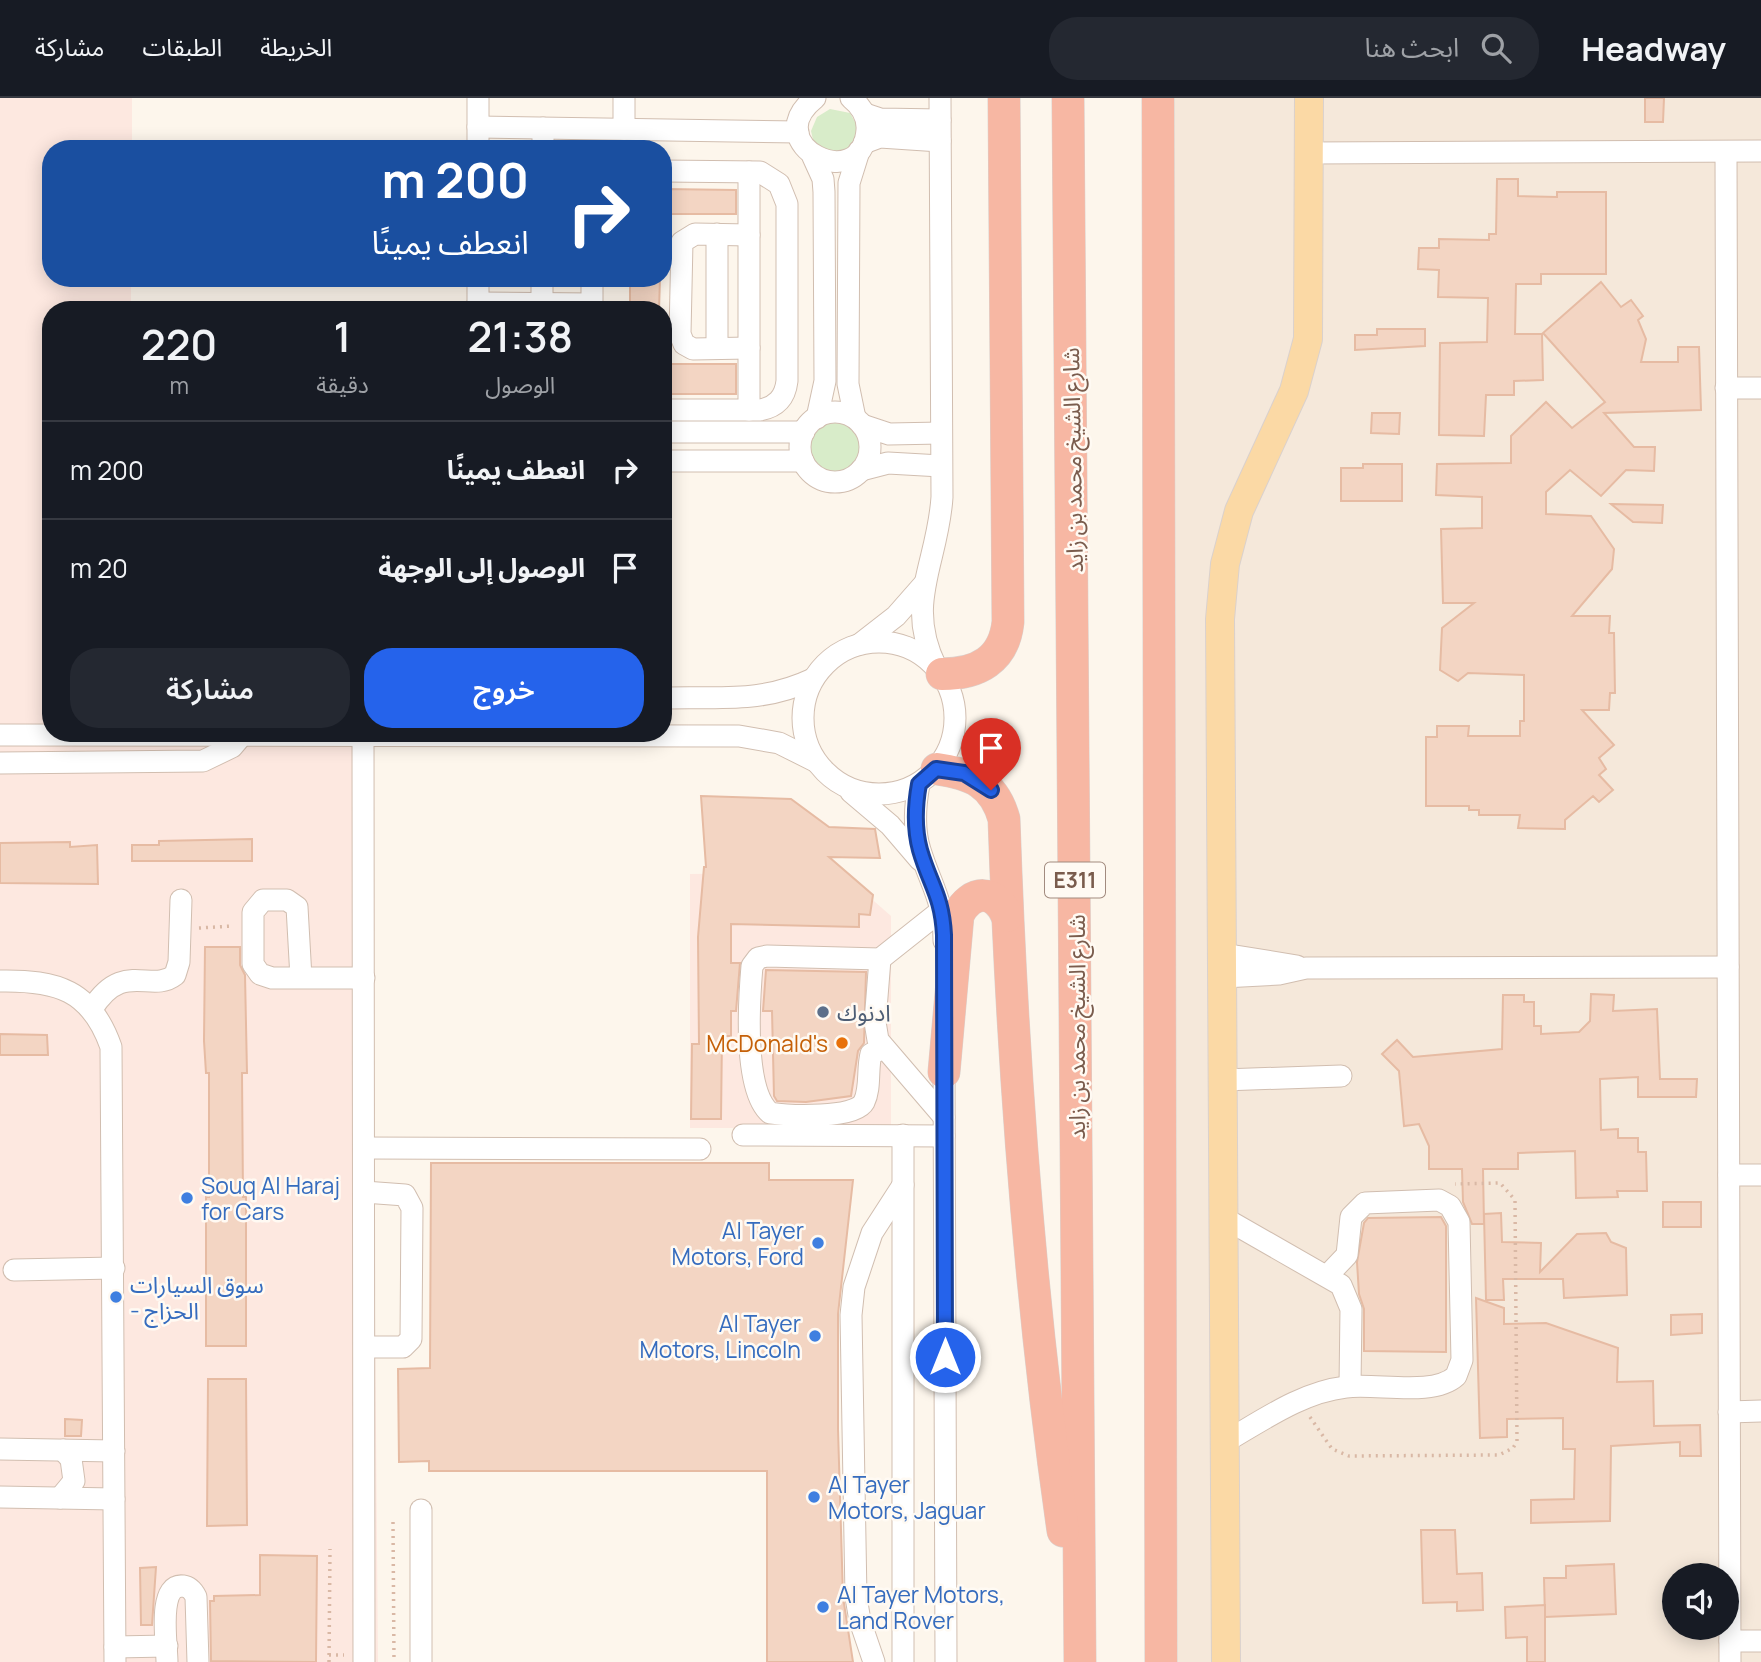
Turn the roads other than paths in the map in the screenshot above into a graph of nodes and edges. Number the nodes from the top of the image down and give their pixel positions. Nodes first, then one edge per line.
1 (478, 98) edge
2 (624, 98) edge
3 (815, 98) edge
4 (940, 98) edge
5 (1004, 98) edge
6 (1068, 98) edge
7 (1308, 98) edge
8 (855, 102) edge
9 (1161, 107) edge
10 (478, 127) junction
11 (624, 129) junction
12 (940, 130) junction
13 (798, 132) junction
14 (543, 138) edge
15 (478, 140) edge
16 (861, 147) junction
17 (1761, 151) edge
18 (1726, 152) junction
19 (1309, 153) junction
20 (813, 156) junction
21 (672, 171) edge
22 (749, 172) junction
23 (717, 234) junction
24 (749, 234) junction
25 (786, 294) junction
26 (824, 295) junction
27 (717, 348) junction
28 (749, 348) junction
29 (1726, 387) junction
30 (1761, 388) edge
31 (749, 410) junction
32 (672, 411) edge
33 (858, 421) junction
34 (811, 425) junction
35 (672, 432) edge
36 (941, 433) junction
37 (672, 461) edge
38 (803, 461) junction
39 (942, 466) junction
40 (861, 470) junction
41 (926, 581) junction
42 (860, 644) junction
43 (939, 670) junction
44 (813, 679) junction
45 (672, 698) edge
46 (0, 735) edge
47 (42, 735) edge
48 (672, 735) edge
49 (236, 742) edge
50 (363, 742) edge
51 (815, 761) junction
52 (0, 763) edge
53 (928, 776) junction
54 (845, 787) junction
55 (928, 870) junction
56 (181, 900) dead end
57 (943, 909) junction
58 (1007, 916) junction
59 (880, 959) junction
60 (1223, 966) junction
61 (1728, 967) junction
62 (301, 978) junction
63 (364, 978) junction
64 (0, 981) edge
65 (92, 1009) junction
66 (883, 1048) junction
67 (944, 1072) junction
68 (1341, 1076) dead end
69 (1223, 1080) junction
70 (944, 1126) junction
71 (743, 1135) dead end
72 (903, 1135) junction
73 (364, 1147) junction
74 (699, 1149) dead end
75 (1729, 1175) junction
76 (1761, 1175) edge
77 (903, 1185) junction
78 (364, 1192) junction
79 (1224, 1218) junction
80 (114, 1268) junction
81 (14, 1270) dead end
82 (1327, 1276) junction
83 (365, 1347) junction
84 (1350, 1386) junction
85 (1761, 1411) edge
86 (1729, 1412) junction
87 (1225, 1442) junction
88 (0, 1449) edge
89 (63, 1450) junction
90 (114, 1451) junction
91 (0, 1497) edge
92 (60, 1498) junction
93 (114, 1499) junction
94 (421, 1510) dead end
95 (1761, 1641) edge
96 (1730, 1651) edge
97 (115, 1654) edge
98 (167, 1654) edge
99 (1080, 1655) edge
100 (198, 1662) edge
101 (364, 1662) edge
102 (421, 1662) edge
103 (874, 1662) edge
104 (903, 1662) edge
105 (946, 1662) edge
106 (1161, 1662) edge
107 (1226, 1662) edge

1 - 10 street
2 - 11 street
3 - 13 street
4 - 12 street
5 - 43 highway
6 - 99 highway, شارع الشيخ محمد بن زايد / E311
7 - 19 main road
8 - 12 street
8 - 16 street
9 - 106 highway
10 - 14 street
10 - 15 street
11 - 13 street
11 - 14 street
12 - 16 street
12 - 36 street
13 - 20 street
16 - 20 street
16 - 33 street
17 - 18 street
18 - 19 street
18 - 29 street
19 - 60 main road
20 - 26 street
21 - 22 street
22 - 24 street
22 - 25 street
23 - 24 street
23 - 27 street
23 - 27 street
24 - 28 street
25 - 26 street
25 - 31 street
26 - 34 street
27 - 28 street
28 - 31 street
29 - 30 street
29 - 61 street
31 - 32 street
33 - 34 street
33 - 36 street
33 - 40 street
34 - 35 street
34 - 38 street
36 - 39 street
37 - 38 street
38 - 40 street
39 - 40 street
39 - 41 street
41 - 42 street
41 - 43 street
42 - 43 street
42 - 44 street
43 - 53 street
44 - 45 street
44 - 51 street
46 - 47 street
48 - 51 street
49 - 52 street
50 - 63 street
51 - 54 street
53 - 54 street
53 - 55 street
53 - 58 highway
54 - 55 street
55 - 57 street
56 - 65 street
57 - 59 street
57 - 67 street
58 - 67 highway
58 - 99 highway
59 - 66 street
59 - 66 street
60 - 61 street
60 - 69 main road
61 - 75 street
62 - 62 street
62 - 63 street
63 - 73 street
64 - 65 street
65 - 80 street
66 - 70 street
67 - 70 street
68 - 69 street
69 - 79 main road
70 - 72 street
70 - 105 street
71 - 72 street
72 - 77 street
73 - 74 street
73 - 78 street
75 - 76 street
75 - 86 street
77 - 103 street
77 - 104 street
78 - 83 street
78 - 83 street
79 - 82 street
79 - 87 main road
80 - 81 street
80 - 90 street
82 - 84 street
82 - 84 street
83 - 101 street
84 - 87 street
85 - 86 street
86 - 96 street
87 - 107 main road
88 - 89 street
89 - 90 street
89 - 92 street
90 - 93 street
91 - 92 street
92 - 93 street
93 - 97 street
94 - 102 street
95 - 96 street
97 - 98 street
98 - 100 street

